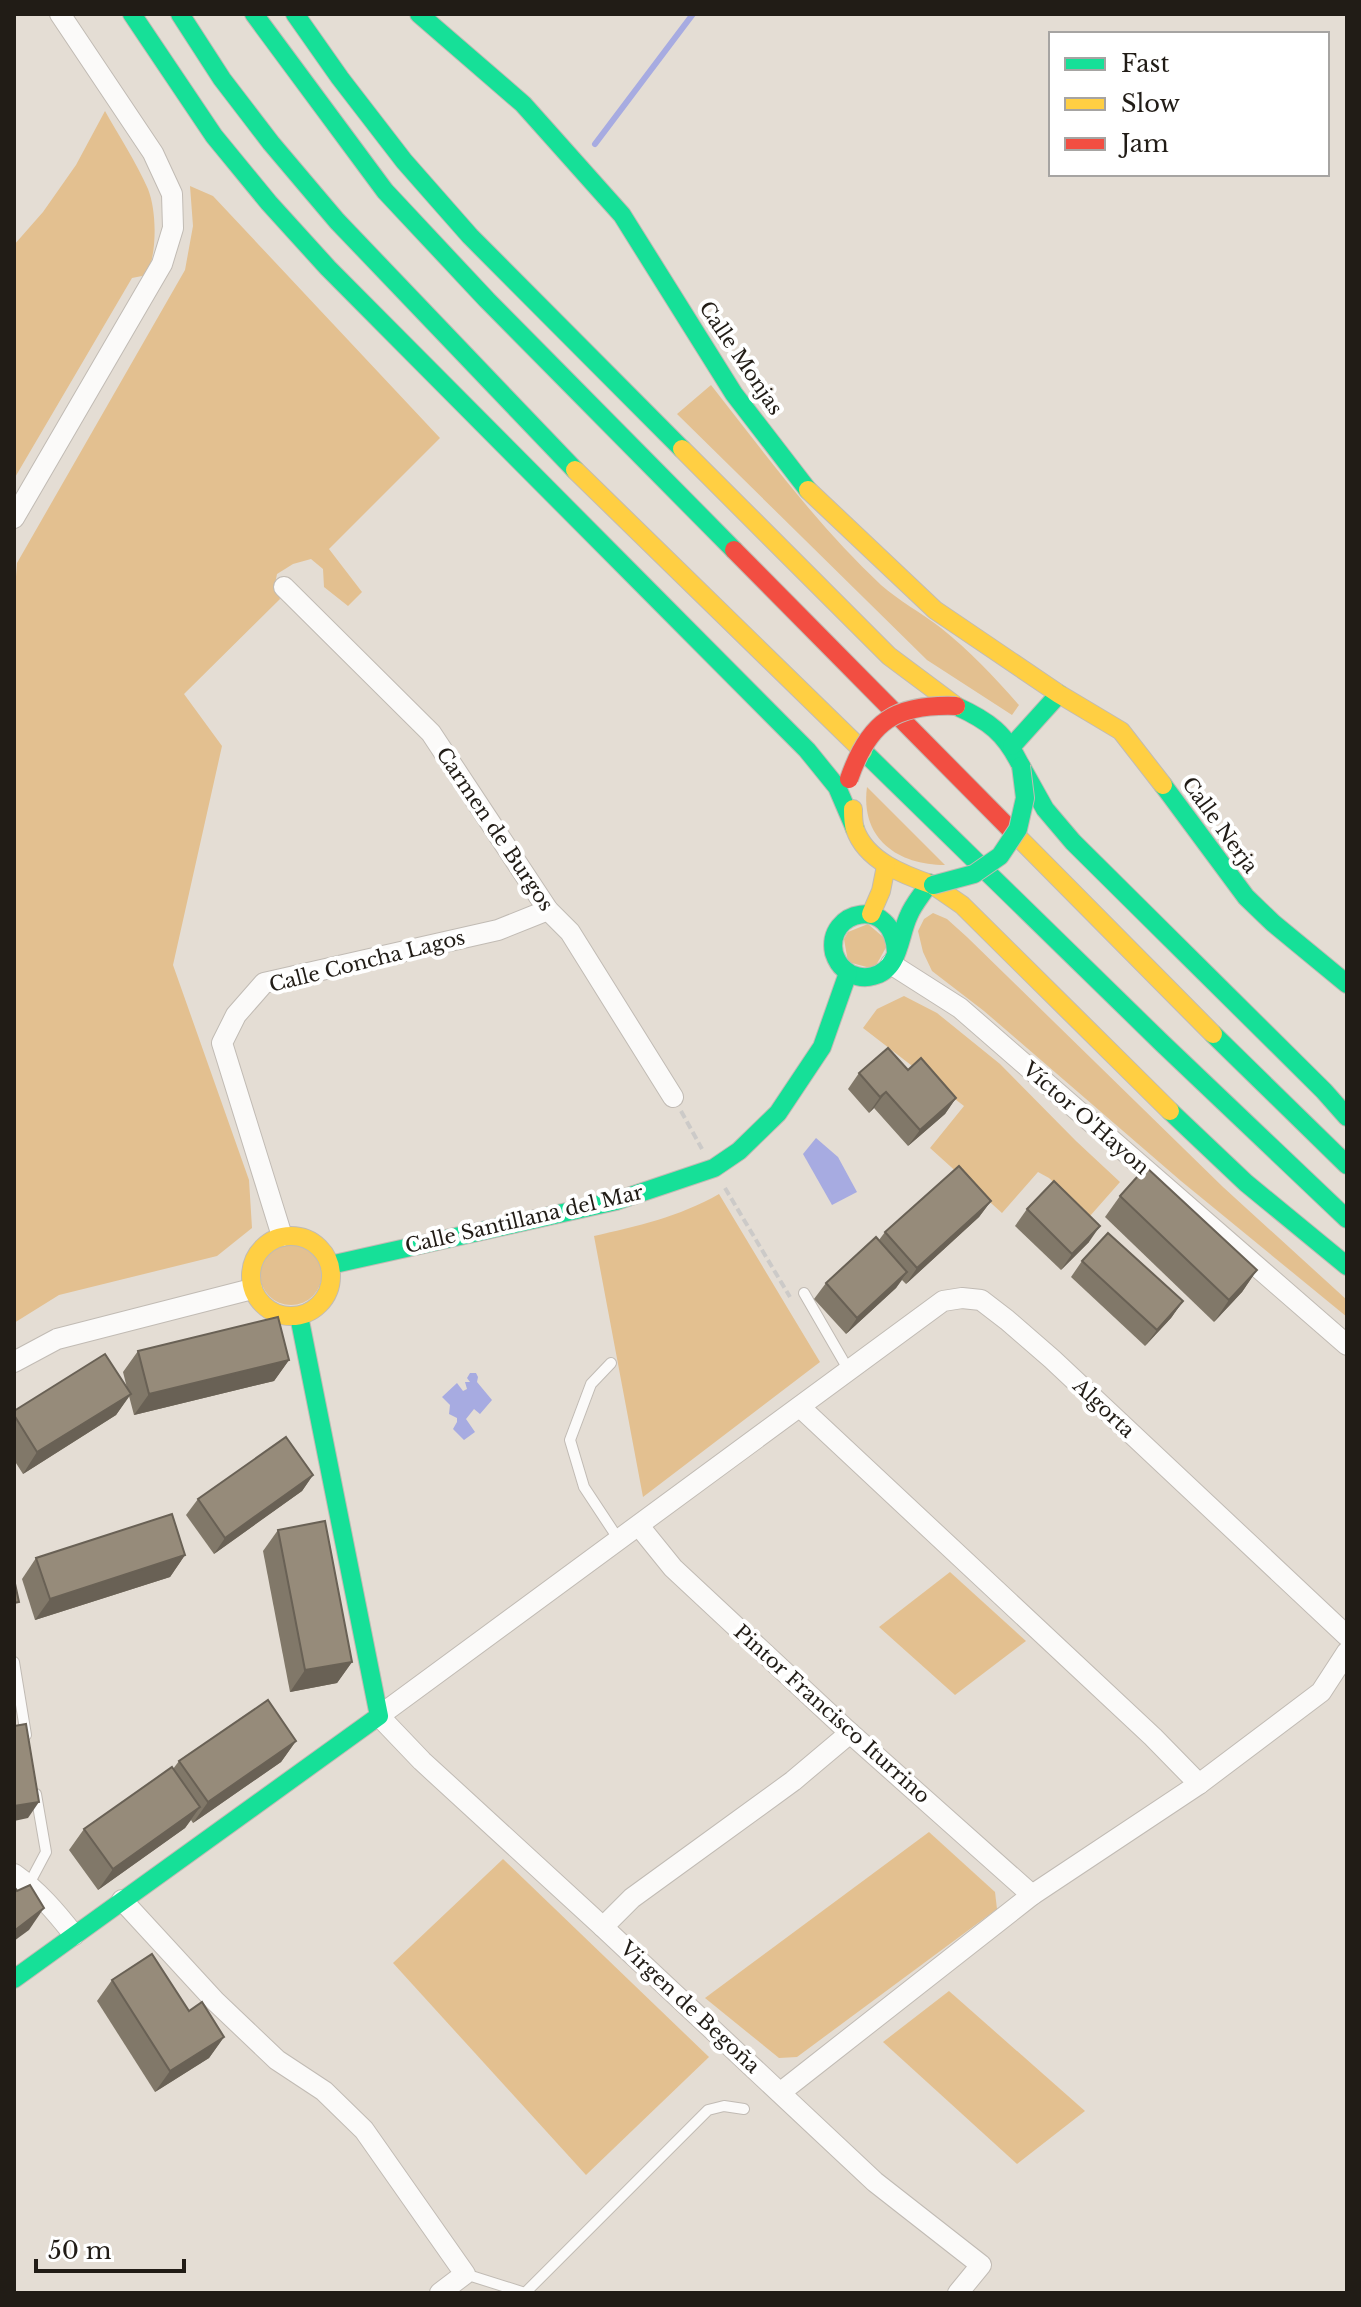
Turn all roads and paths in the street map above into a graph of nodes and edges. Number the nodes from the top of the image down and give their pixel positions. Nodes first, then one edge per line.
1 (60, 14) edge
2 (132, 14) edge
3 (180, 14) edge
4 (254, 14) edge
5 (295, 14) edge
6 (419, 14) edge
7 (14, 518) edge
8 (284, 587) dead end
9 (1059, 694) junction
10 (956, 706) junction
11 (1012, 746) junction
12 (1021, 766) junction
13 (855, 829) junction
14 (886, 866) junction
15 (931, 884) junction
16 (548, 910) junction
17 (871, 914) junction
18 (894, 958) junction
19 (848, 973) junction
20 (1347, 984) edge
21 (673, 1097) joint
22 (1347, 1117) edge
23 (1347, 1165) edge
24 (714, 1168) junction
25 (1347, 1219) edge
26 (282, 1236) junction
27 (330, 1265) junction
28 (1347, 1266) edge
29 (252, 1289) junction
30 (804, 1293) dead end
31 (791, 1300) dead end
32 (299, 1316) junction
33 (1347, 1345) edge
34 (14, 1362) edge
35 (611, 1363) dead end
36 (843, 1374) junction
37 (800, 1407) junction
38 (639, 1526) junction
39 (619, 1541) junction
40 (1347, 1636) edge
41 (1347, 1652) edge
42 (14, 1662) edge
43 (379, 1716) junction
44 (850, 1733) junction
45 (29, 1749) edge
46 (33, 1779) edge
47 (1199, 1784) junction
48 (21, 1879) edge
49 (1032, 1895) junction
50 (122, 1900) junction
51 (603, 1927) junction
52 (74, 1935) junction
53 (14, 1979) edge
54 (781, 2092) junction
55 (744, 2109) dead end
56 (465, 2274) junction
57 (440, 2293) edge
58 (525, 2293) edge
59 (958, 2293) edge

1 - 7 street
2 - 13 main road
3 - 25 main road
4 - 23 main road
5 - 10 main road
6 - 9 main road, Calle Monjas
8 - 16 street, Carmen de Burgos
9 - 11 main road
9 - 20 main road, Calle Nerja
10 - 11 main road
10 - 13 main road, bridge
11 - 12 main road
12 - 15 main road, bridge
12 - 22 main road
13 - 14 main road
14 - 15 main road
14 - 17 main road
15 - 18 main road
15 - 28 main road
16 - 21 street, Carmen de Burgos
16 - 26 street, Calle Concha Lagos
17 - 18 main road
17 - 19 main road
18 - 19 main road
18 - 33 street, Víctor O'Hayon
19 - 24 main road, Calle Santillana del Mar
21 - 24 path
24 - 27 main road, Calle Santillana del Mar
24 - 31 path
26 - 27 main road
26 - 29 main road
27 - 32 main road
29 - 32 main road
29 - 34 street
30 - 36 lane
32 - 43 main road
35 - 39 lane
36 - 37 street, Algorta
36 - 40 street, Algorta
37 - 38 street, Algorta
37 - 47 street
38 - 39 street, Algorta
38 - 44 street, Pintor Francisco Iturrino
39 - 43 street, Algorta
41 - 47 street
42 - 45 lane
43 - 50 main road
43 - 51 street, Virgen de Begoña
44 - 49 street, Pintor Francisco Iturrino
44 - 51 street
46 - 48 lane
47 - 49 street
48 - 52 street
49 - 54 street
50 - 52 main road
50 - 56 street
51 - 54 street, Virgen de Begoña
52 - 53 main road
54 - 59 street, Virgen de Begoña
55 - 58 lane
56 - 57 street
56 - 58 lane

